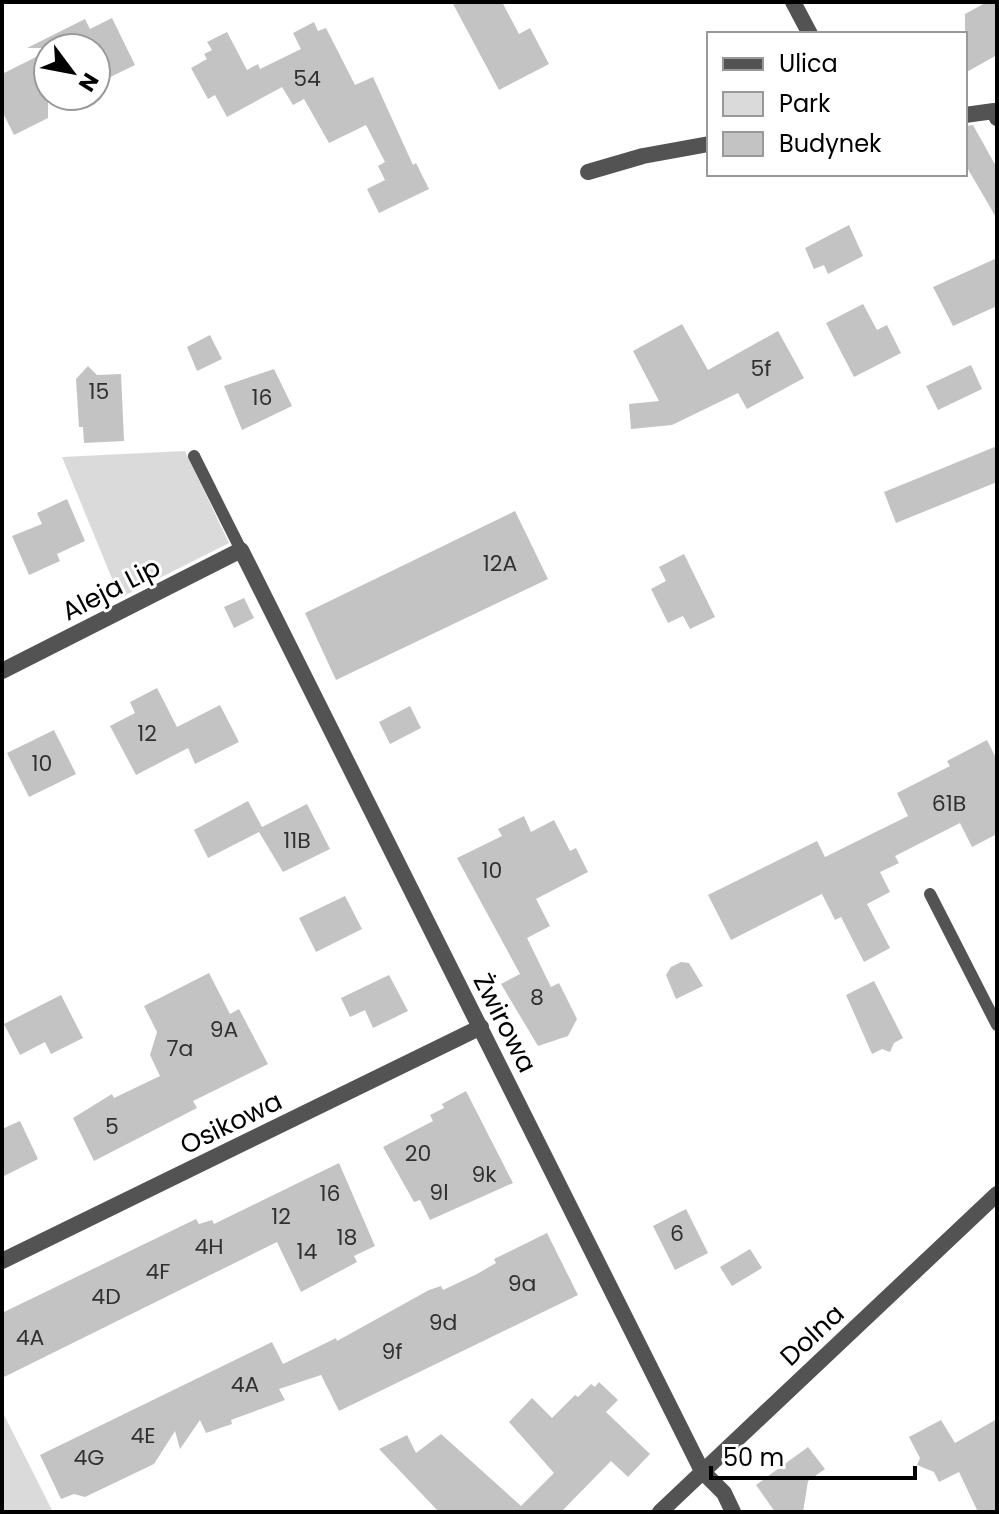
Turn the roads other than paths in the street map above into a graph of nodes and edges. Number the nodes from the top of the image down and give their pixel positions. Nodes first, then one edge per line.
1 (793, 2) edge
2 (809, 32) edge
3 (967, 115) edge
4 (997, 118) edge
5 (707, 144) edge
6 (588, 172) dead end
7 (194, 456) dead end
8 (241, 550) junction
9 (2, 671) edge
10 (930, 894) dead end
11 (997, 1025) edge
12 (481, 1027) junction
13 (997, 1194) edge
14 (2, 1261) edge
15 (702, 1471) junction
16 (660, 1512) edge
17 (733, 1512) edge

1 - 2 street
3 - 4 street
5 - 6 street
7 - 8 lane
8 - 9 street, Aleja Lip
8 - 12 street, Żwirowa
10 - 11 lane
12 - 14 street, Osikowa
12 - 15 street, Żwirowa
13 - 15 street, Dolna
15 - 16 street, Dolna
15 - 17 street, Żwirowa

